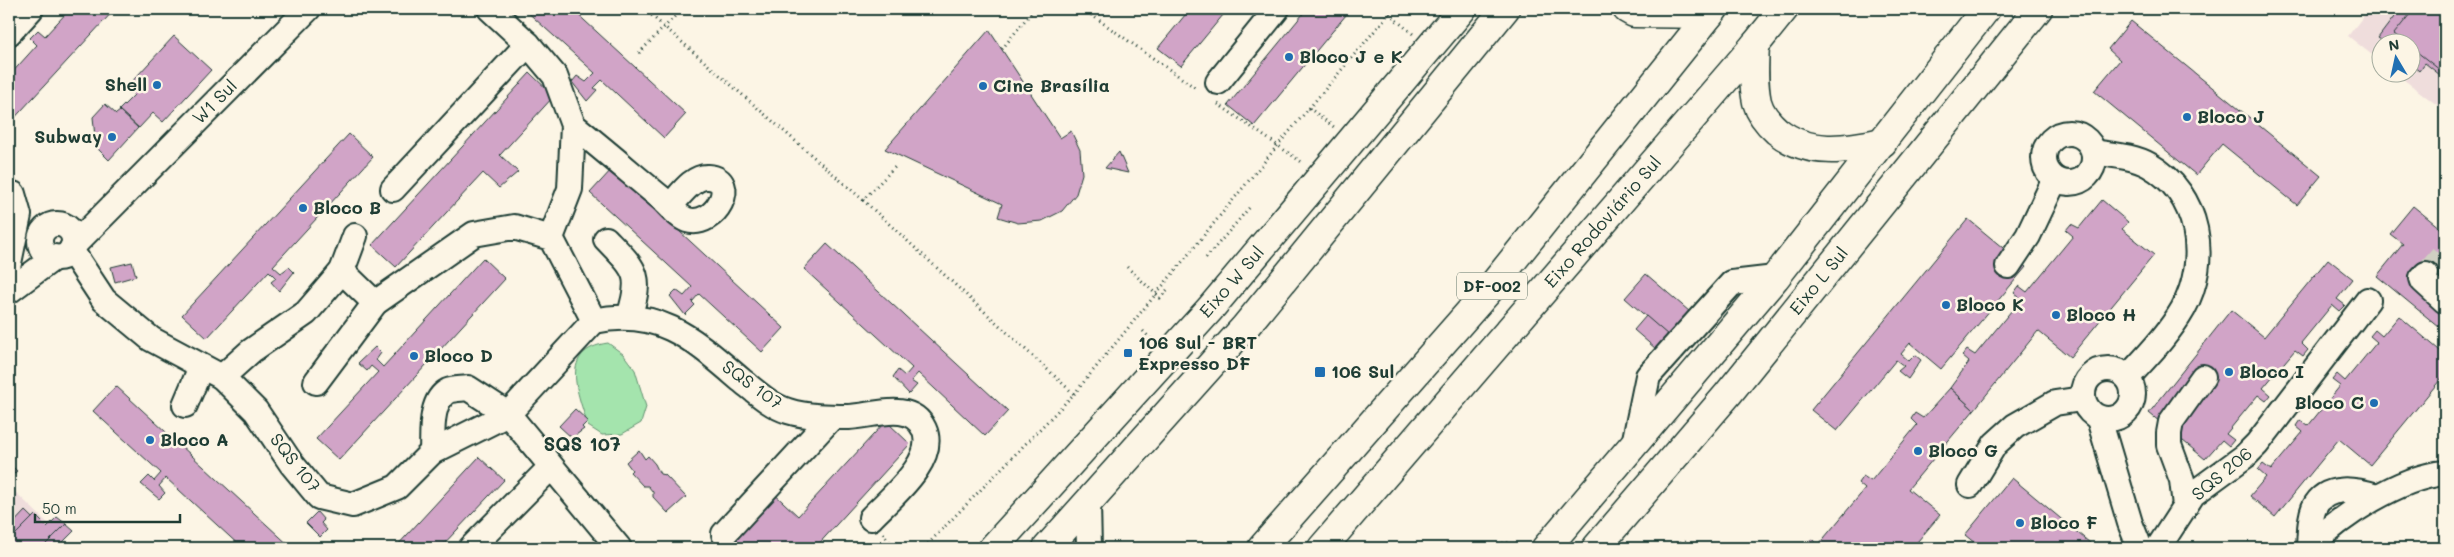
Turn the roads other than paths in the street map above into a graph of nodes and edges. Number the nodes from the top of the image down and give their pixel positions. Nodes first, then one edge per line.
1 (31, 9) edge
2 (308, 9) edge
3 (490, 9) edge
4 (1278, 9) edge
5 (1462, 9) edge
6 (1505, 9) edge
7 (1627, 9) edge
8 (1784, 9) edge
9 (1986, 9) edge
10 (2038, 9) edge
11 (1712, 11) edge
12 (9, 33) edge
13 (528, 44) junction
14 (1755, 45) junction
15 (1218, 82) dead end
16 (573, 125) junction
17 (1883, 142) junction
18 (2094, 152) junction
19 (2055, 179) junction
20 (393, 189) dead end
21 (123, 195) junction
22 (15, 196) edge
23 (670, 206) dead end
24 (51, 229) junction
25 (355, 236) dead end
26 (551, 238) junction
27 (606, 240) dead end
28 (67, 251) junction
29 (9, 263) edge
30 (2008, 266) dead end
31 (342, 271) junction
32 (9, 272) edge
33 (2426, 274) dead end
34 (9, 291) edge
35 (2368, 300) dead end
36 (2445, 301) edge
37 (375, 303) junction
38 (629, 317) junction
39 (594, 321) junction
40 (212, 372) junction
41 (2128, 377) junction
42 (2203, 377) dead end
43 (316, 382) dead end
44 (2082, 398) junction
45 (185, 405) dead end
46 (508, 414) junction
47 (832, 416) junction
48 (2099, 419) junction
49 (432, 452) junction
50 (551, 467) junction
51 (2445, 473) edge
52 (1970, 485) dead end
53 (1088, 503) junction
54 (2185, 506) junction
55 (871, 518) dead end
56 (724, 534) dead end
57 (472, 548) edge
58 (619, 548) edge
59 (993, 548) edge
60 (1048, 548) edge
61 (1089, 548) edge
62 (1262, 548) edge
63 (1322, 548) edge
64 (1546, 548) edge
65 (1596, 548) edge
66 (2140, 548) edge
67 (2158, 548) edge
68 (2309, 548) edge

1 - 12 street
2 - 21 street, W1 Sul
3 - 13 street
4 - 15 street
5 - 59 main road, Eixo W Sul
6 - 53 main road
7 - 11 main road
8 - 14 main road, Eixo Rodoviário Sul / DF-002
9 - 17 main road, Eixo L Sul
10 - 65 main road, Eixo L Sul
11 - 62 main road, DF-002
13 - 16 street
13 - 20 street
14 - 17 main road
14 - 63 main road, Eixo Rodoviário Sul / DF-002
16 - 23 street
16 - 26 street
17 - 64 main road, Eixo L Sul
18 - 19 street
18 - 19 street
18 - 41 street
19 - 30 street
21 - 24 street, W1 Sul
21 - 28 street, W1 Sul
22 - 24 street, SQS 107
22 - 29 street
24 - 28 street, SQS 107
24 - 32 street, W1 Sul
25 - 31 street
26 - 37 street
26 - 39 street
27 - 38 street
28 - 34 street, W1 Sul
28 - 40 street, SQS 107
31 - 37 street
31 - 40 street
33 - 36 street
35 - 54 street, SQS 206
37 - 43 street
38 - 39 street, SQS 107
38 - 47 street, SQS 107
39 - 46 street, SQS 107
40 - 45 street
40 - 49 street, SQS 107
41 - 44 street
41 - 48 street
42 - 54 street, SQS 206
44 - 48 street
44 - 52 street
46 - 49 street, SQS 107
46 - 49 street
46 - 50 street
47 - 55 street, SQS 107
47 - 56 street
48 - 66 street
50 - 57 street
50 - 58 street
51 - 68 street
53 - 60 main road
53 - 61 street
54 - 67 street, SQS 206

